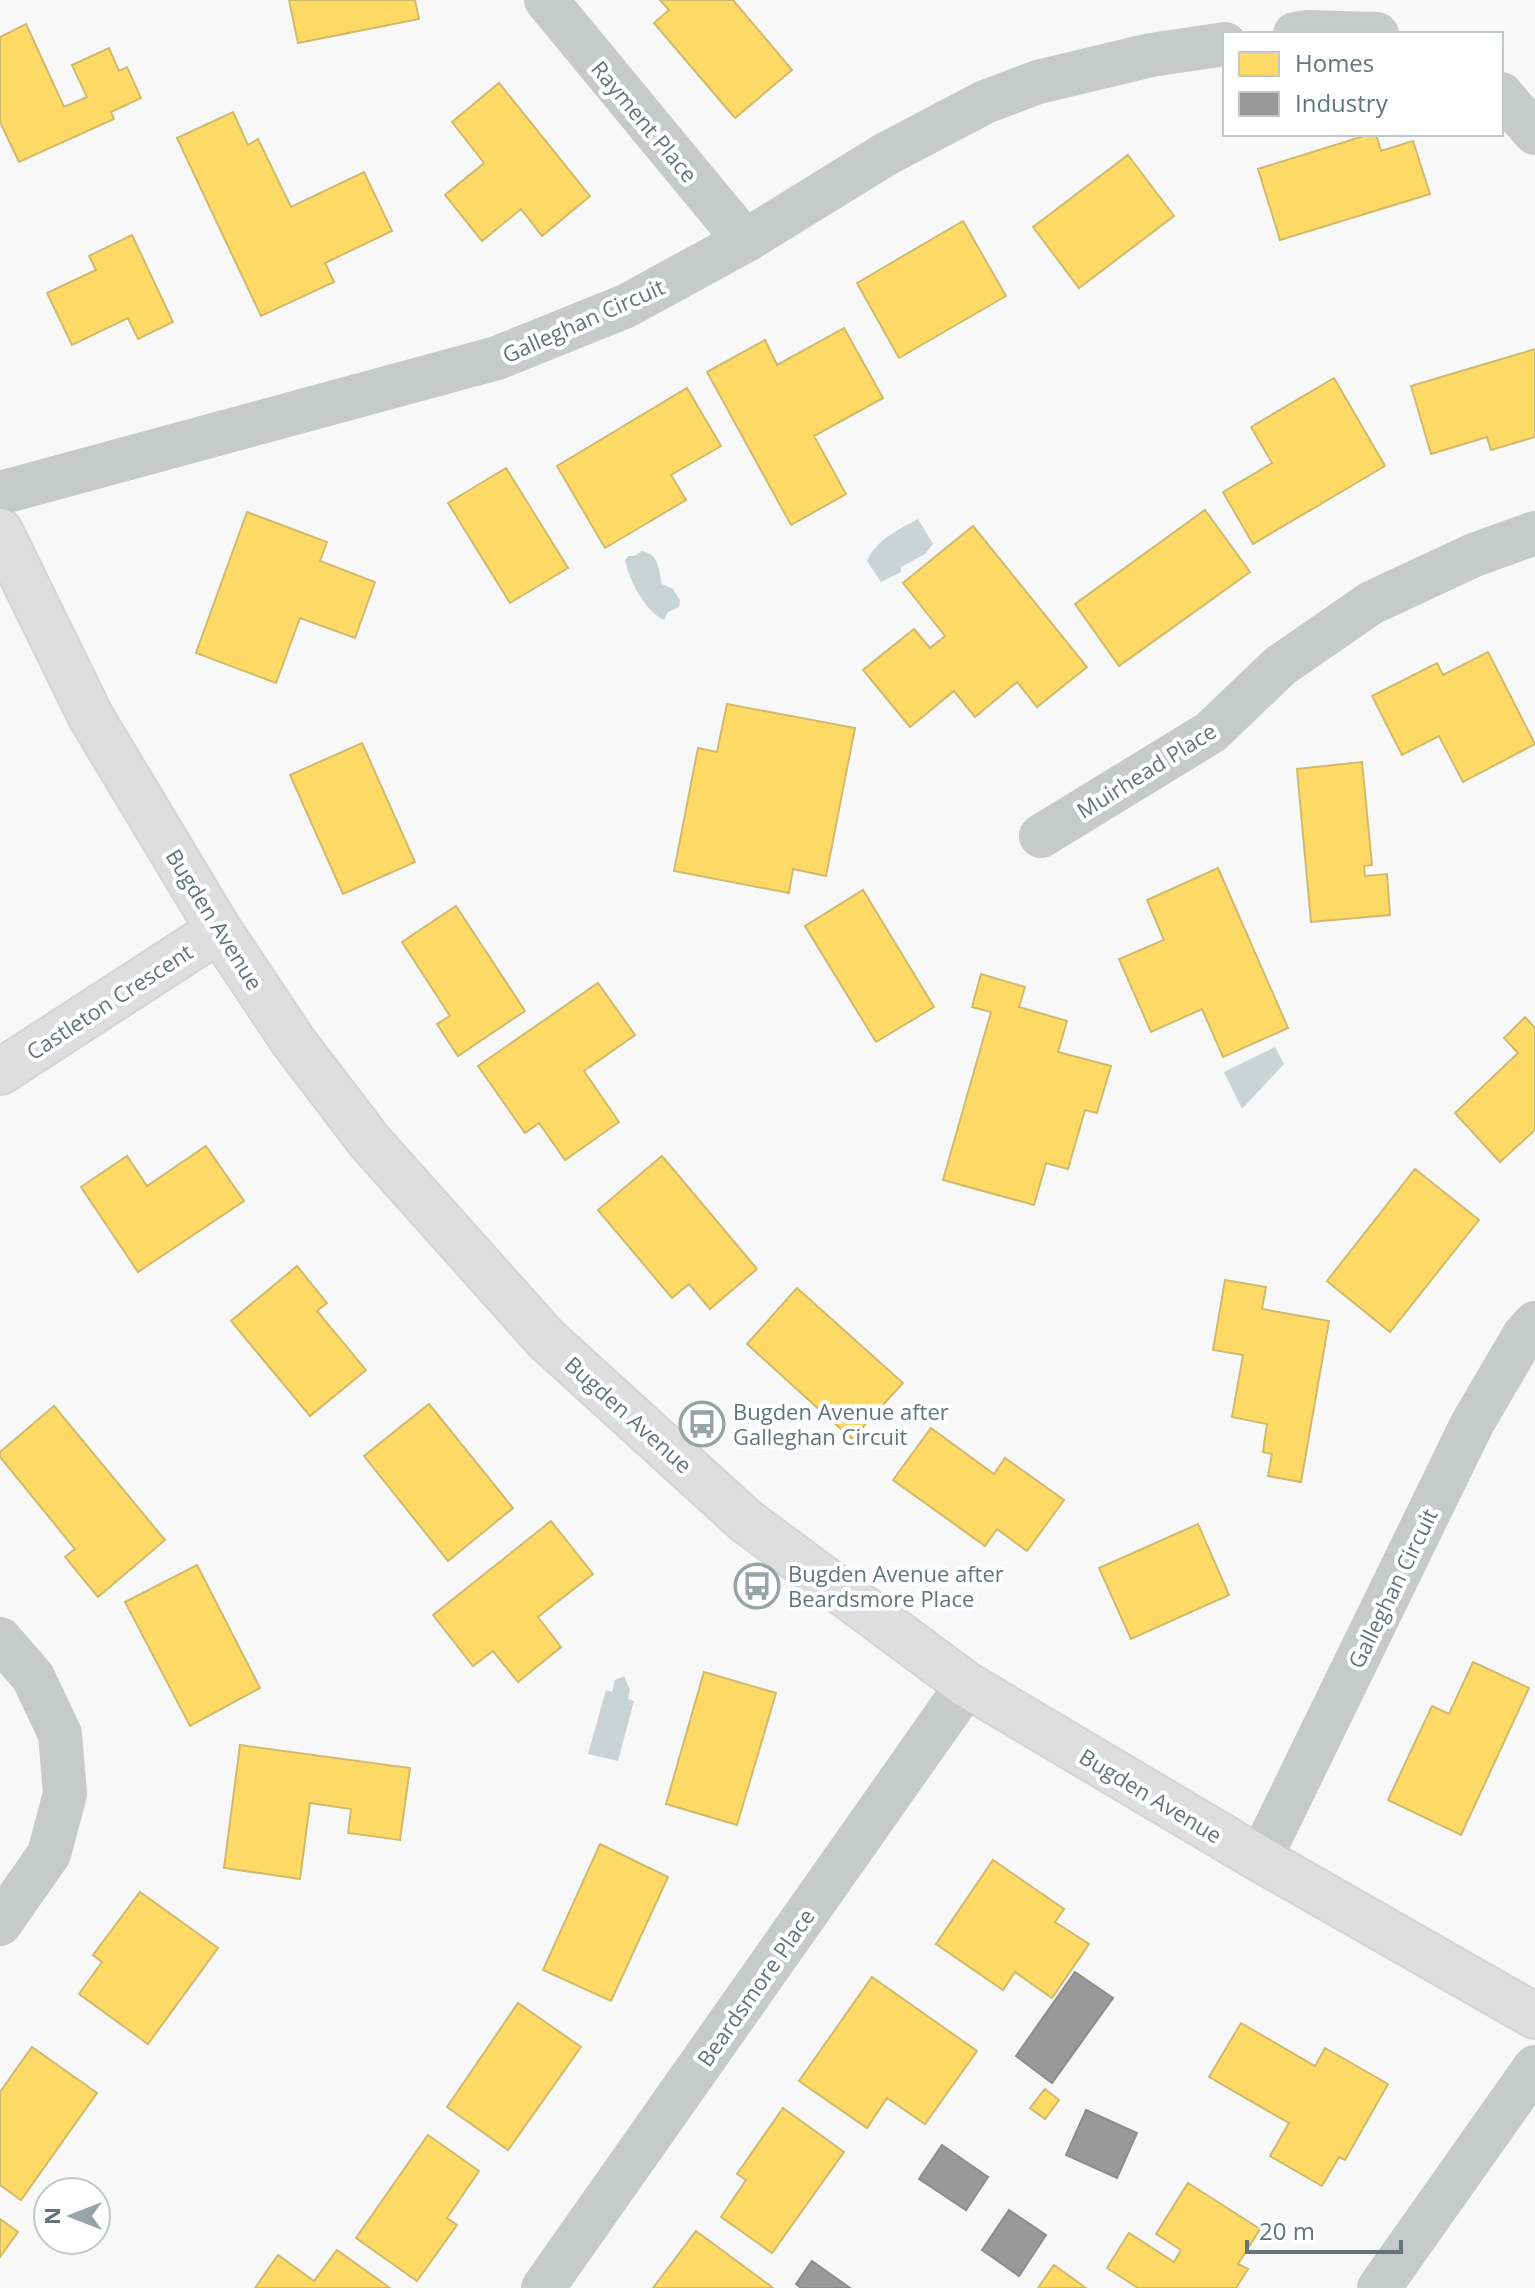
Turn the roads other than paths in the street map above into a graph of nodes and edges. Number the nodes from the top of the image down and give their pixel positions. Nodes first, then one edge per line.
1 (546, 0) edge
2 (1301, 22) edge
3 (1364, 32) edge
4 (1223, 44) edge
5 (1503, 96) edge
6 (1535, 133) edge
7 (745, 241) junction
8 (0, 493) edge
9 (0, 531) edge
10 (1535, 533) edge
11 (1041, 836) dead end
12 (219, 930) junction
13 (0, 1072) edge
14 (1535, 1323) edge
15 (0, 1639) edge
16 (967, 1685) junction
17 (1260, 1859) junction
18 (0, 1924) edge
19 (1535, 2016) edge
20 (1535, 2067) edge
21 (543, 2288) edge
22 (1379, 2288) edge

1 - 7 street, Rayment Place
2 - 3 street
4 - 7 street, Galleghan Circuit
5 - 6 street
7 - 8 street, Galleghan Circuit
9 - 12 street, Bugden Avenue
10 - 11 street, Muirhead Place
12 - 13 street, Castleton Crescent
12 - 16 street, Bugden Avenue
14 - 17 street, Galleghan Circuit
15 - 18 street
16 - 17 street, Bugden Avenue
16 - 21 street, Beardsmore Place
17 - 19 street, Bugden Avenue
20 - 22 street

